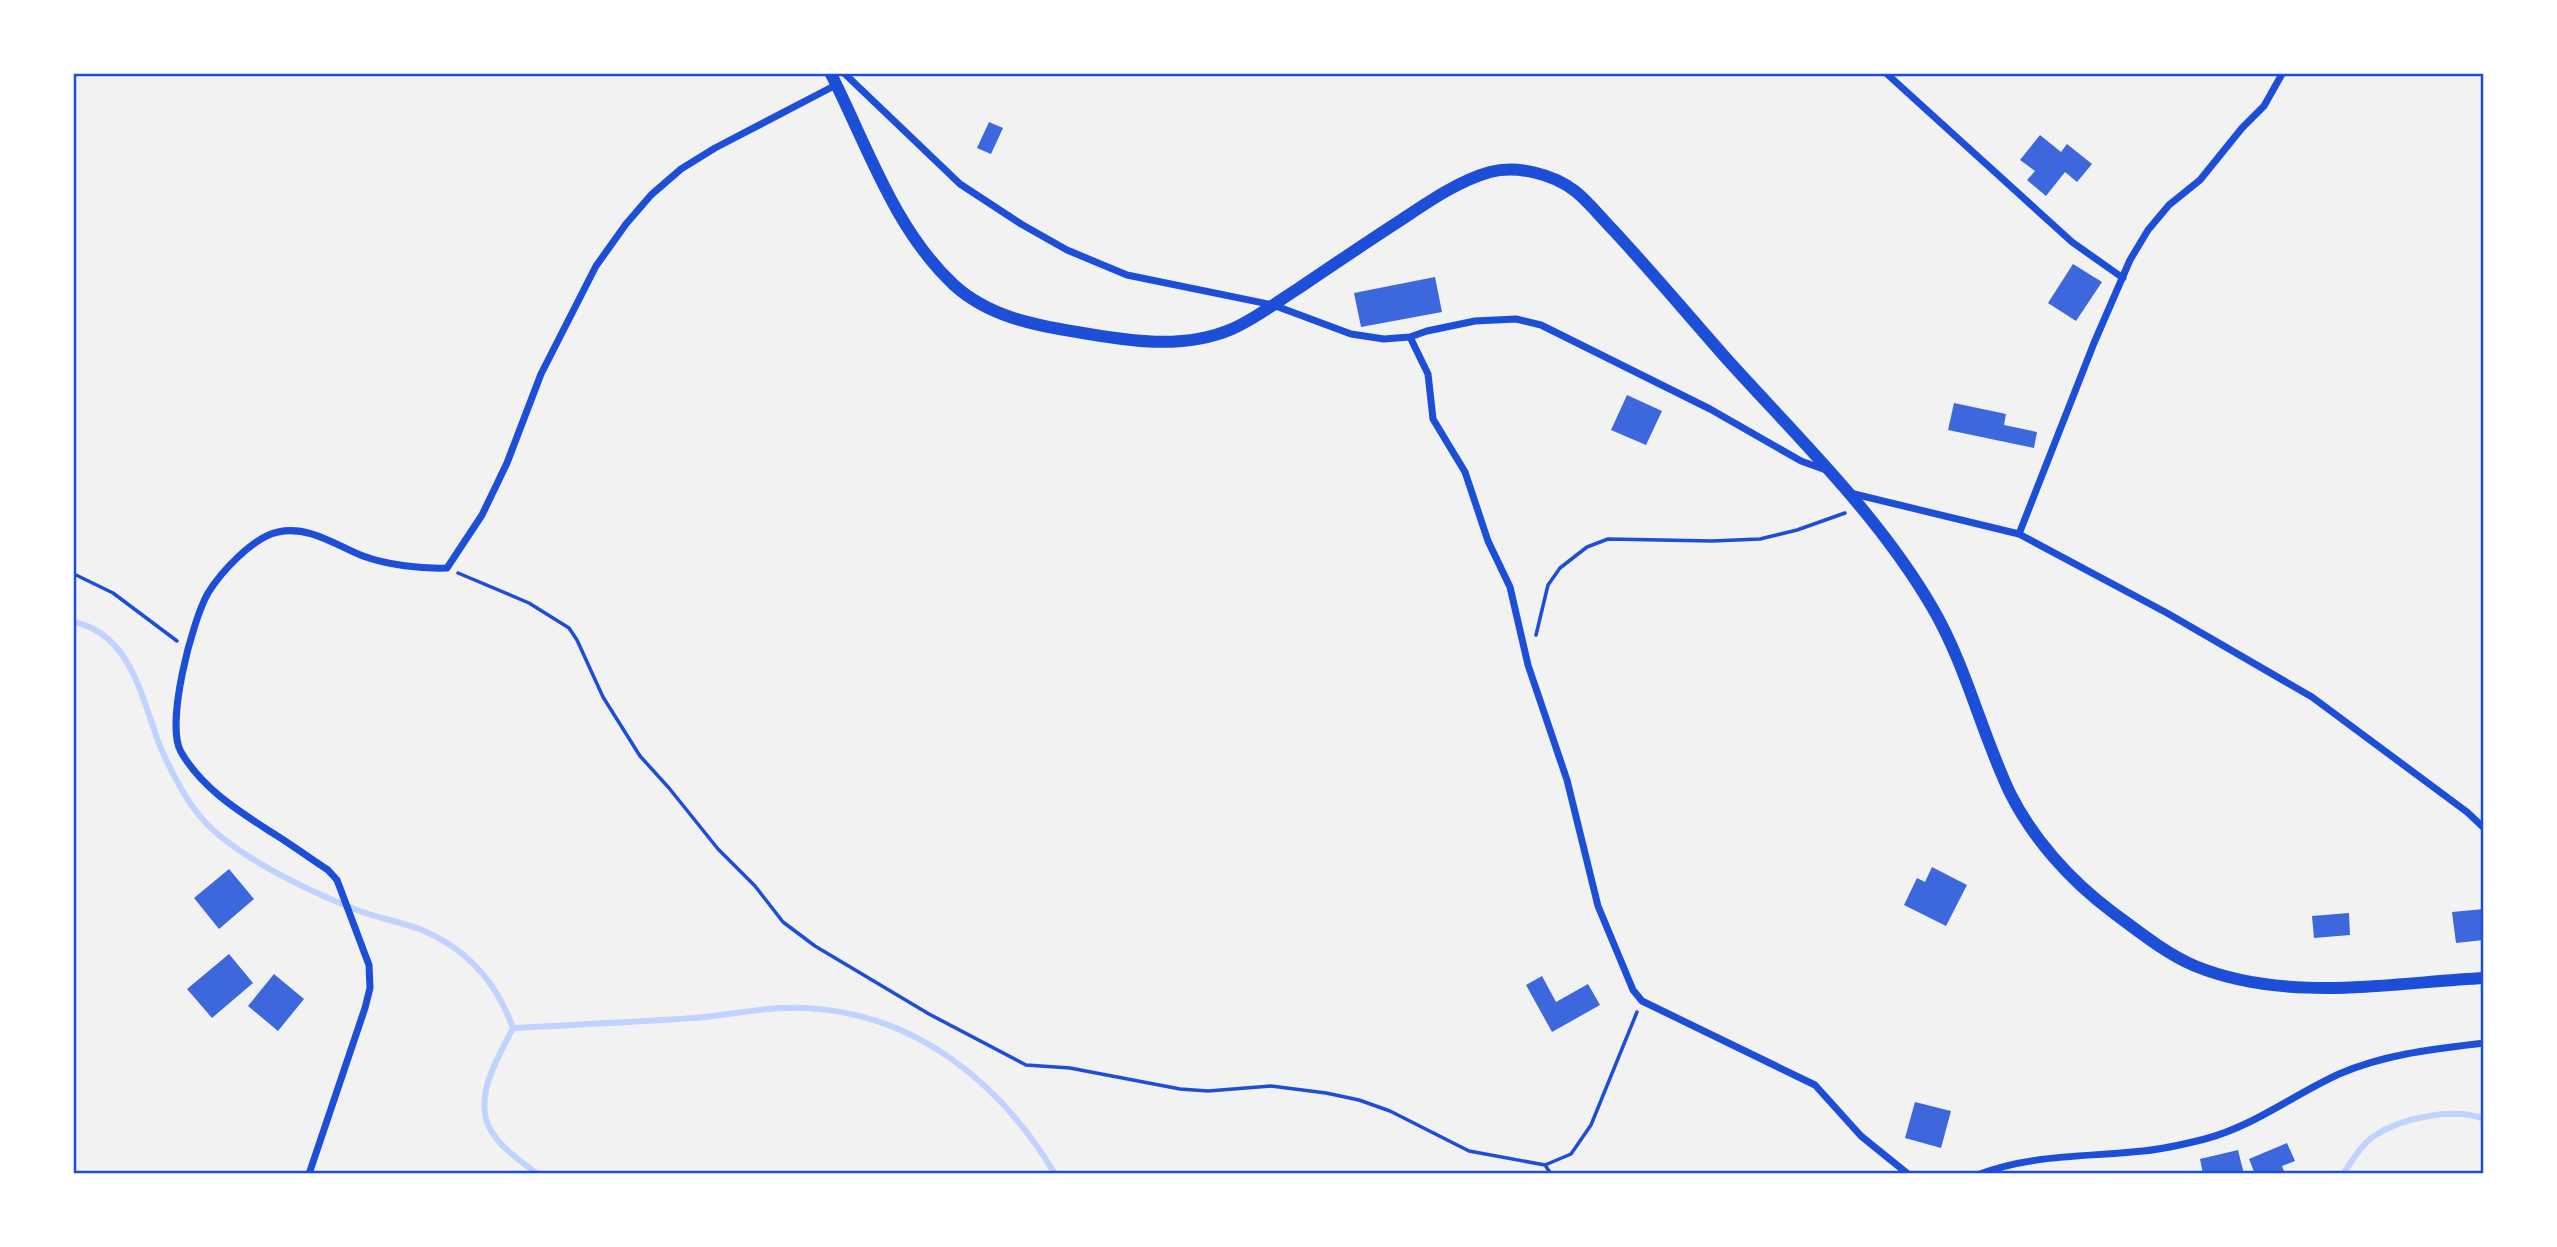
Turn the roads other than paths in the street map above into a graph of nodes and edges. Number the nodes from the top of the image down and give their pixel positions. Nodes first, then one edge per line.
1 (845, 74) edge
2 (1886, 74) edge
3 (2282, 74) edge
4 (833, 79) edge
5 (2123, 278) junction
6 (1273, 305) junction
7 (1410, 337) junction
8 (1830, 471) junction
9 (1849, 493) junction
10 (2019, 534) junction
11 (2483, 828) edge
12 (2483, 978) edge
13 (2483, 1043) edge
14 (309, 1174) edge
15 (1909, 1174) edge
16 (1980, 1174) edge

1 - 6 street
2 - 5 street
3 - 5 street
4 - 6 street
4 - 14 street
5 - 10 street
6 - 7 street
6 - 8 street
7 - 8 street
7 - 15 street
8 - 9 street
9 - 10 street
9 - 12 street
10 - 11 street
13 - 16 street

